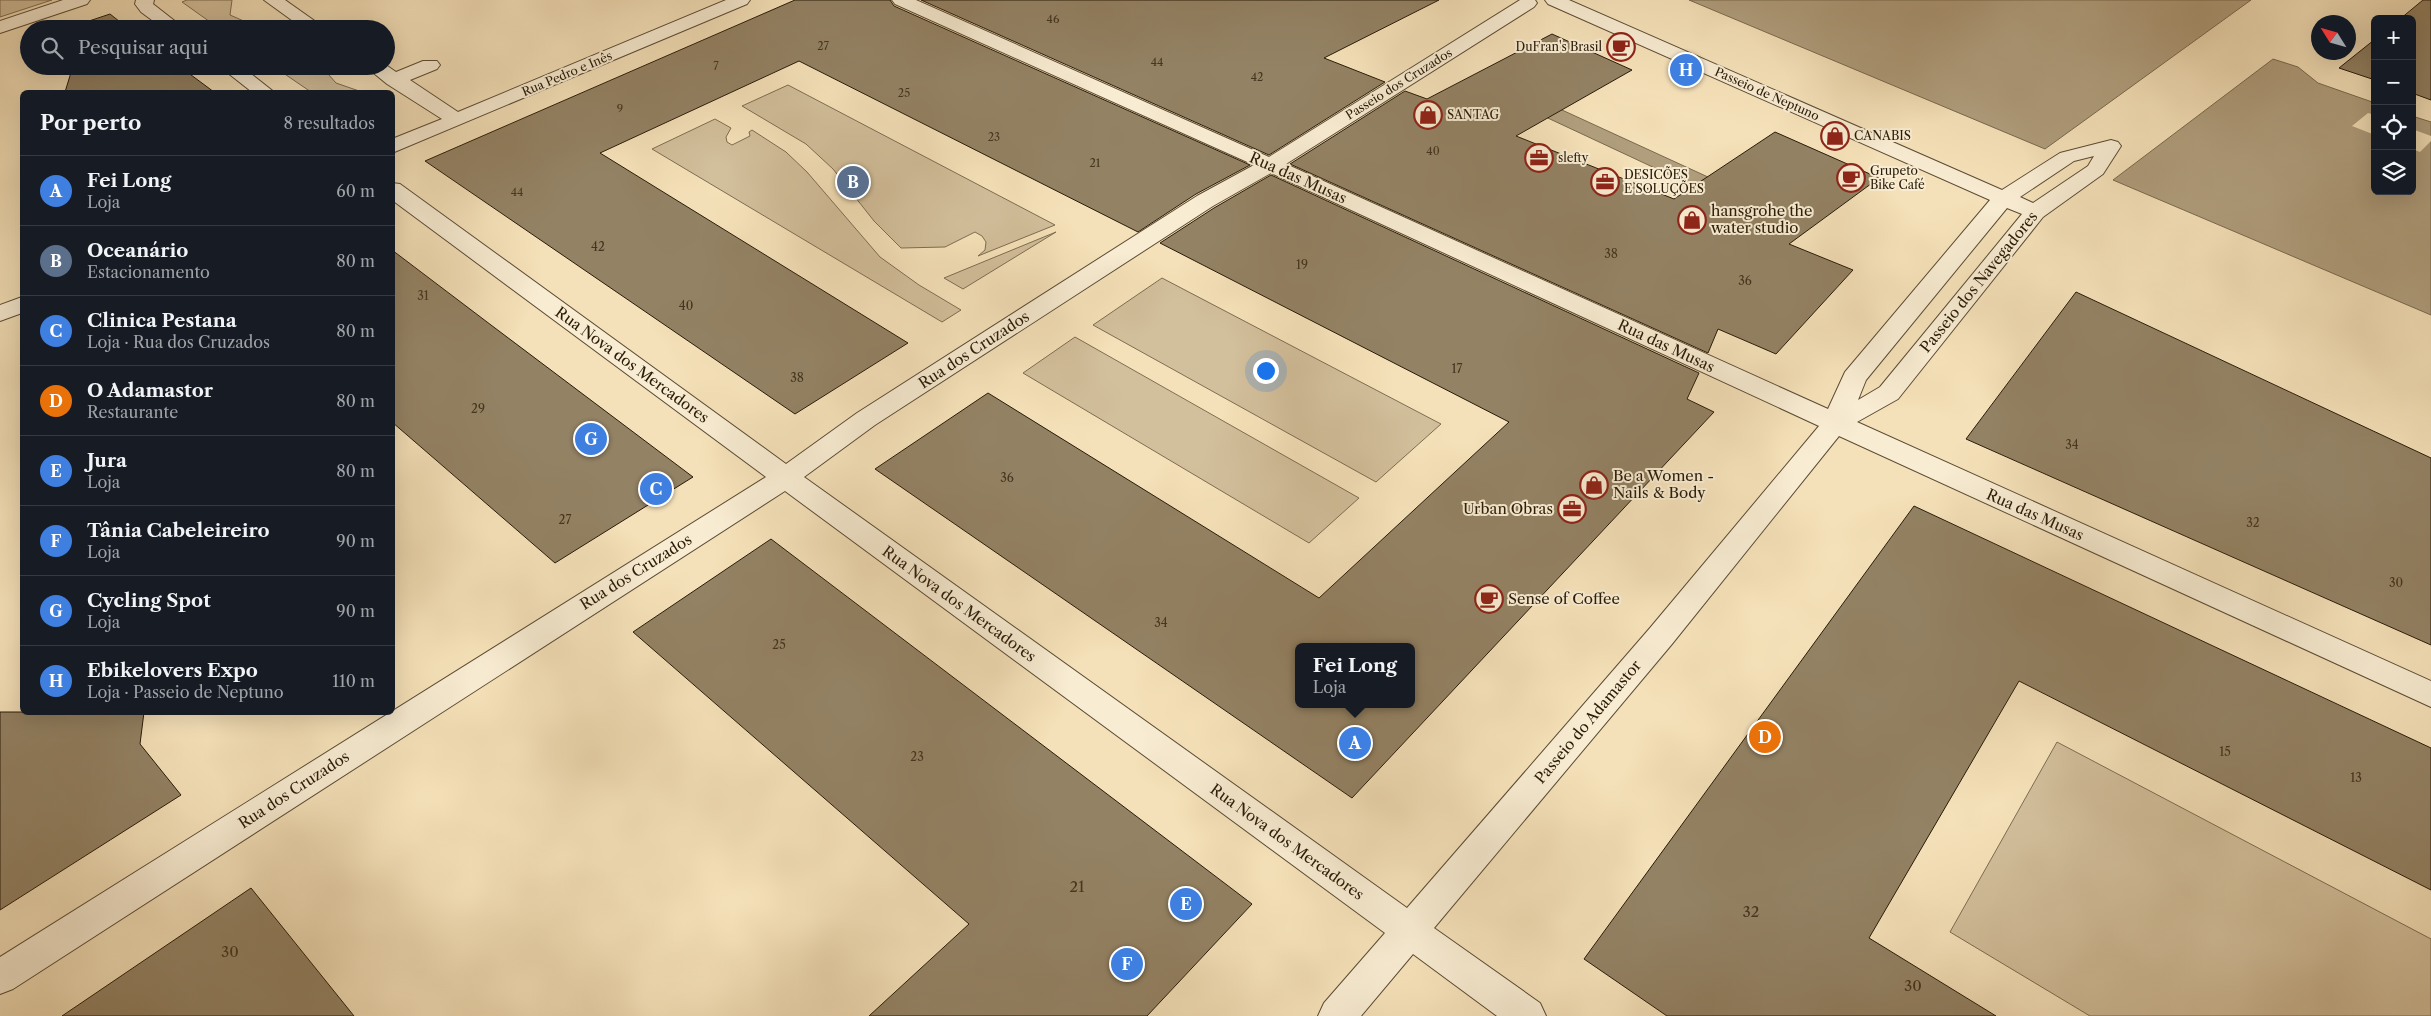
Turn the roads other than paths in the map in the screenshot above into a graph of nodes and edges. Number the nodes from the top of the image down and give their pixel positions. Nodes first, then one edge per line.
1 (81, 0) edge
2 (145, 0) edge
3 (273, 0) edge
4 (741, 0) edge
5 (901, 0) edge
6 (1554, 0) edge
7 (1528, 3) dead end
8 (714, 4) edge
9 (164, 20) edge
10 (303, 20) edge
11 (0, 26) edge
12 (430, 66) dead end
13 (240, 75) edge
14 (387, 75) edge
15 (394, 80) junction
16 (261, 90) edge
17 (456, 120) junction
18 (395, 147) edge
19 (1270, 165) junction
20 (395, 191) edge
21 (2004, 198) junction
22 (2035, 212) junction
23 (20, 305) edge
24 (0, 314) edge
25 (1834, 424) junction
26 (786, 477) junction
27 (2431, 695) edge
28 (1410, 931) junction
29 (0, 978) edge
30 (1337, 1016) edge
31 (1527, 1016) edge

1 - 11 street
2 - 9 street
3 - 10 street
4 - 8 street, Rua Pedro e Inês
5 - 19 street, Rua das Musas
6 - 21 street, Passeio de Neptuno
7 - 19 street, Passeio dos Cruzados
8 - 17 street, Rua Pedro e Inês
12 - 15 street
13 - 16 street
14 - 15 street
15 - 17 street
17 - 18 street, Rua Pedro e Inês
19 - 25 street, Rua das Musas
19 - 26 street, Rua dos Cruzados
20 - 26 street, Rua Nova dos Mercadores
21 - 22 street, Passeio de Neptuno
21 - 22 street, Passeio dos Navegadores
21 - 25 street, Passeio dos Navegadores
22 - 25 street, Passeio dos Navegadores
23 - 24 street
25 - 27 street, Rua das Musas
25 - 28 street, Passeio do Adamastor
26 - 28 street, Rua Nova dos Mercadores
26 - 29 street, Rua dos Cruzados
28 - 30 street, Passeio do Adamastor
28 - 31 street, Rua Nova dos Mercadores

